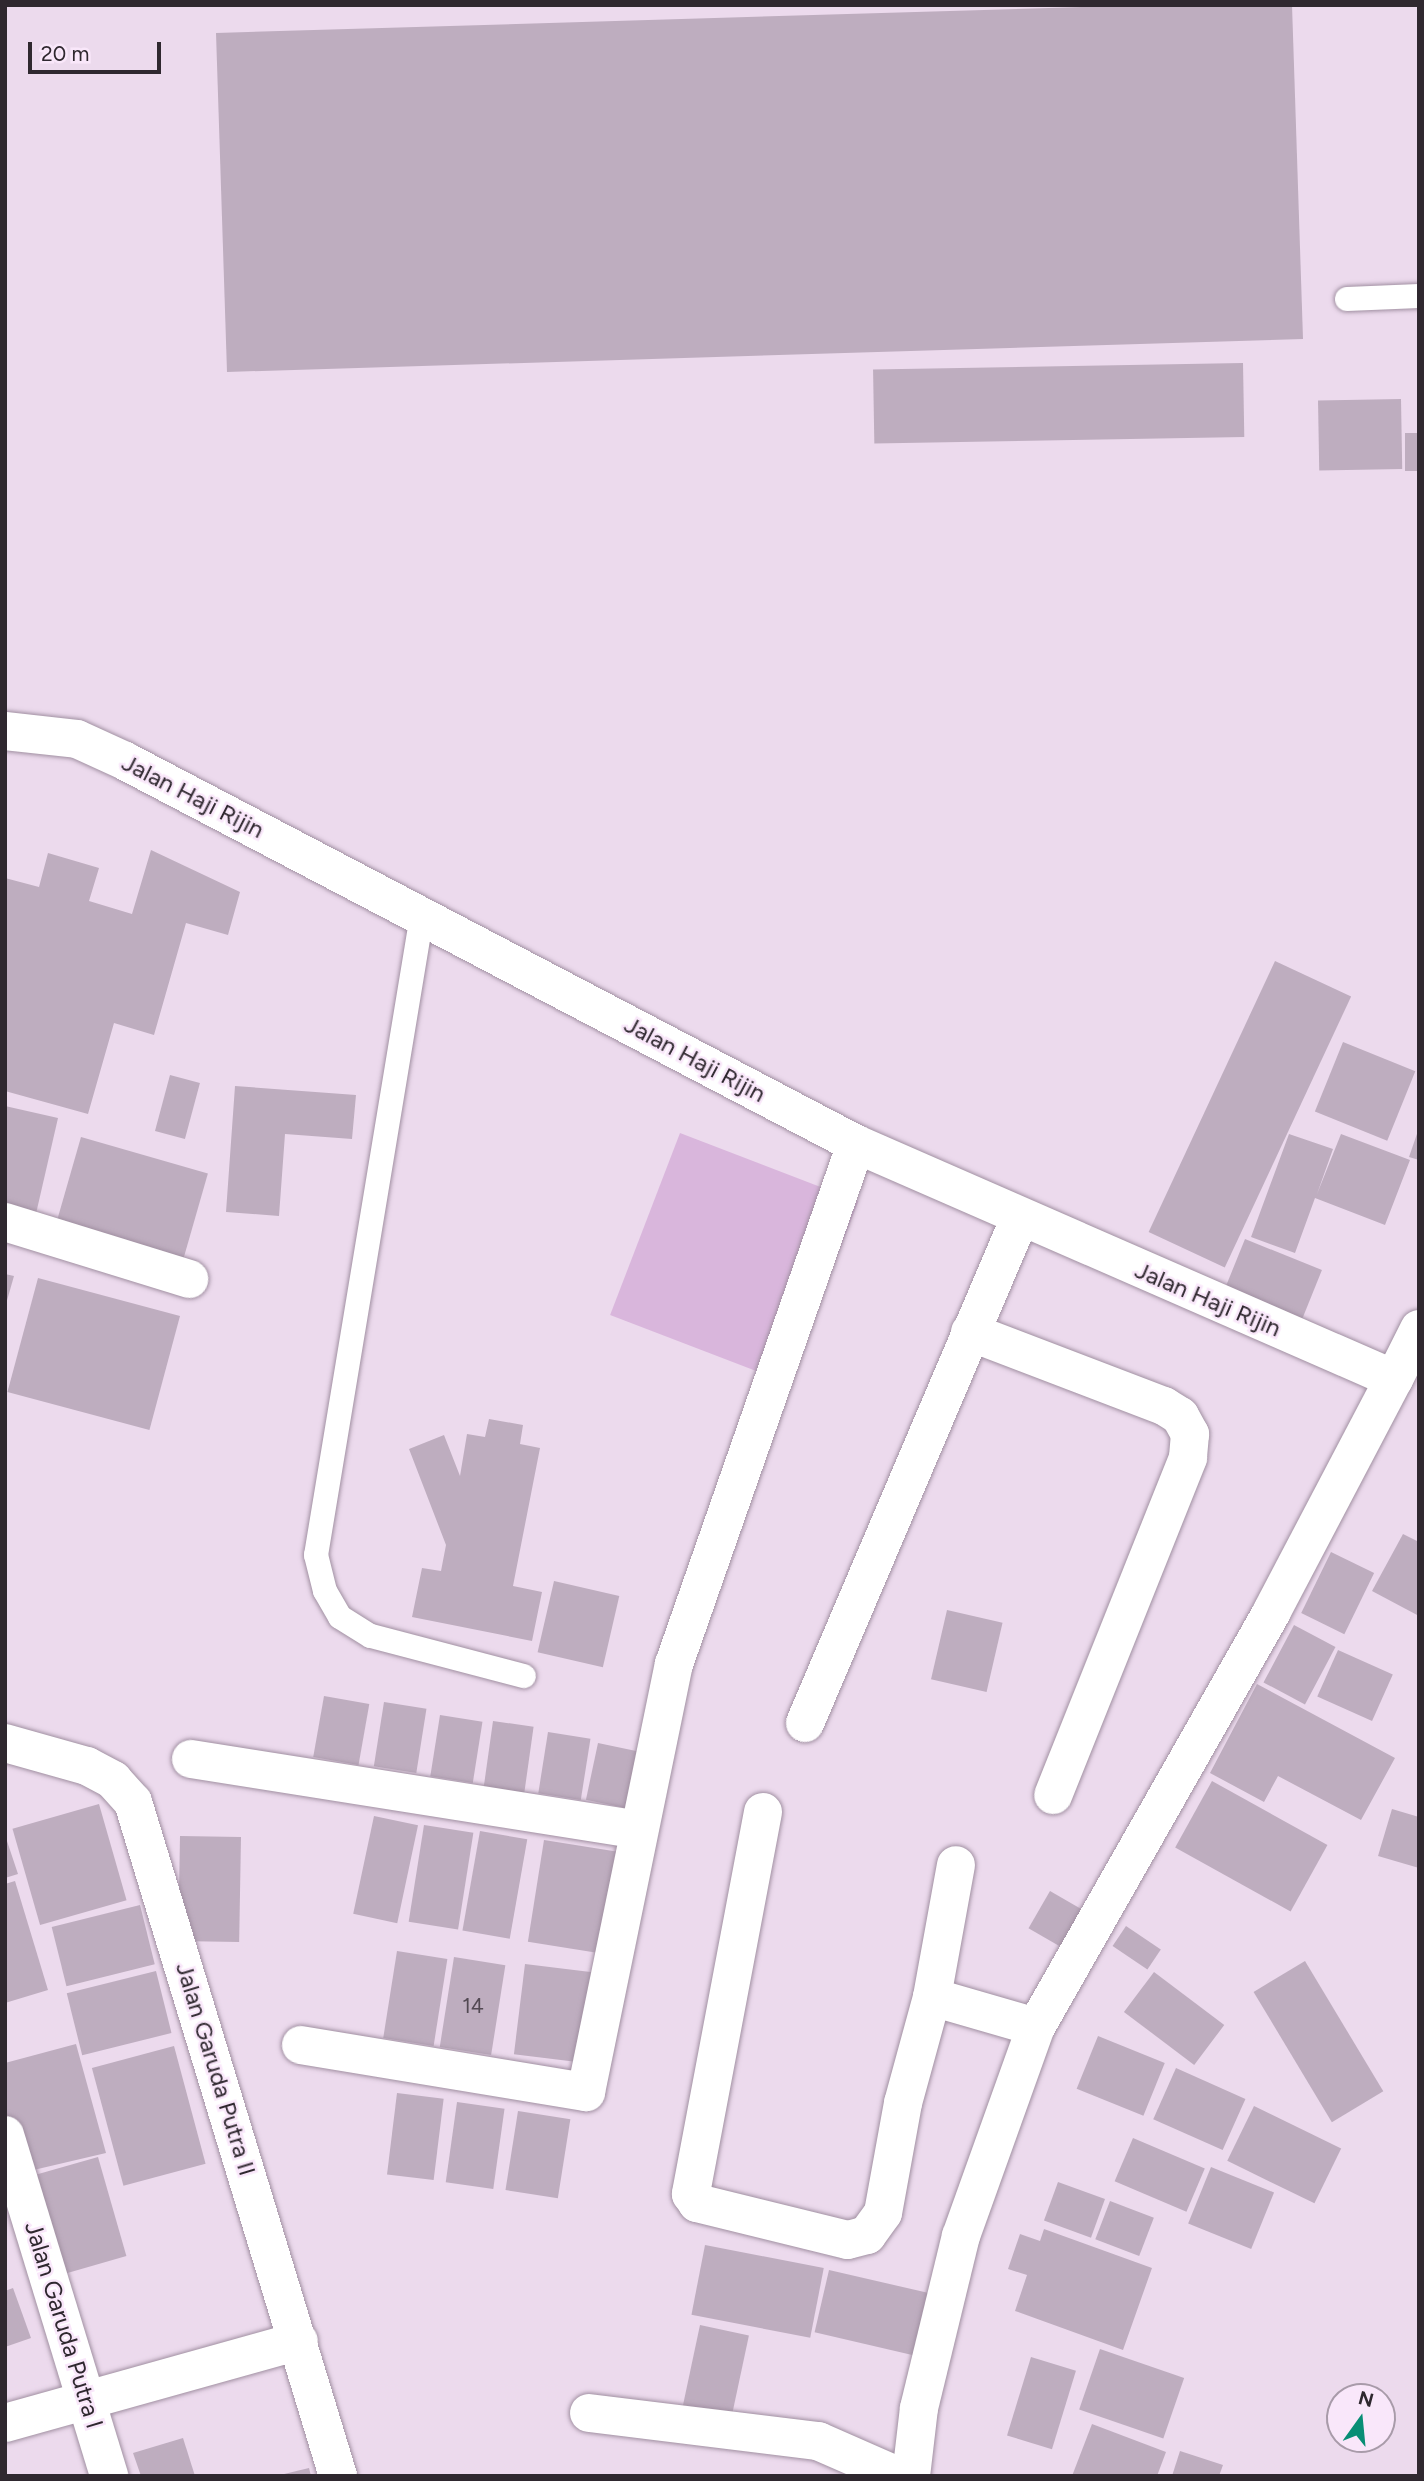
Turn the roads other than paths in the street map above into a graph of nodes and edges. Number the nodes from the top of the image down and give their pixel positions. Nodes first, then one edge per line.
1 (1419, 296) edge
2 (1348, 299) dead end
3 (5, 731) edge
4 (422, 915) junction
5 (856, 1144) junction
6 (1019, 1220) junction
7 (5, 1222) edge
8 (190, 1279) dead end
9 (1419, 1328) edge
10 (970, 1332) junction
11 (1394, 1379) junction
12 (524, 1676) dead end
13 (805, 1723) dead end
14 (5, 1744) edge
15 (191, 1759) dead end
16 (1053, 1795) dead end
17 (763, 1812) dead end
18 (638, 1830) junction
19 (956, 1865) dead end
20 (932, 1997) junction
21 (1036, 2027) junction
22 (302, 2045) dead end
23 (5, 2135) edge
24 (299, 2341) junction
25 (87, 2398) junction
26 (589, 2413) dead end
27 (5, 2423) edge
28 (109, 2476) edge
29 (338, 2476) edge
30 (898, 2476) edge
31 (911, 2476) edge

1 - 2 lane
3 - 4 street, Jalan Haji Rijin
4 - 5 street, Jalan Haji Rijin
4 - 12 lane
5 - 6 street, Jalan Haji Rijin
5 - 18 street
6 - 10 street
6 - 11 street, Jalan Haji Rijin
7 - 8 street
9 - 11 street
10 - 13 street
10 - 16 street
11 - 21 street
14 - 24 street, Jalan Garuda Putra II
15 - 18 street
17 - 20 street
18 - 22 street
19 - 20 street
20 - 21 street
21 - 31 street
23 - 25 street, Jalan Garuda Putra I
24 - 25 street
24 - 29 street, Jalan Garuda Putra II
25 - 27 street
25 - 28 street, Jalan Garuda Putra I
26 - 30 street

